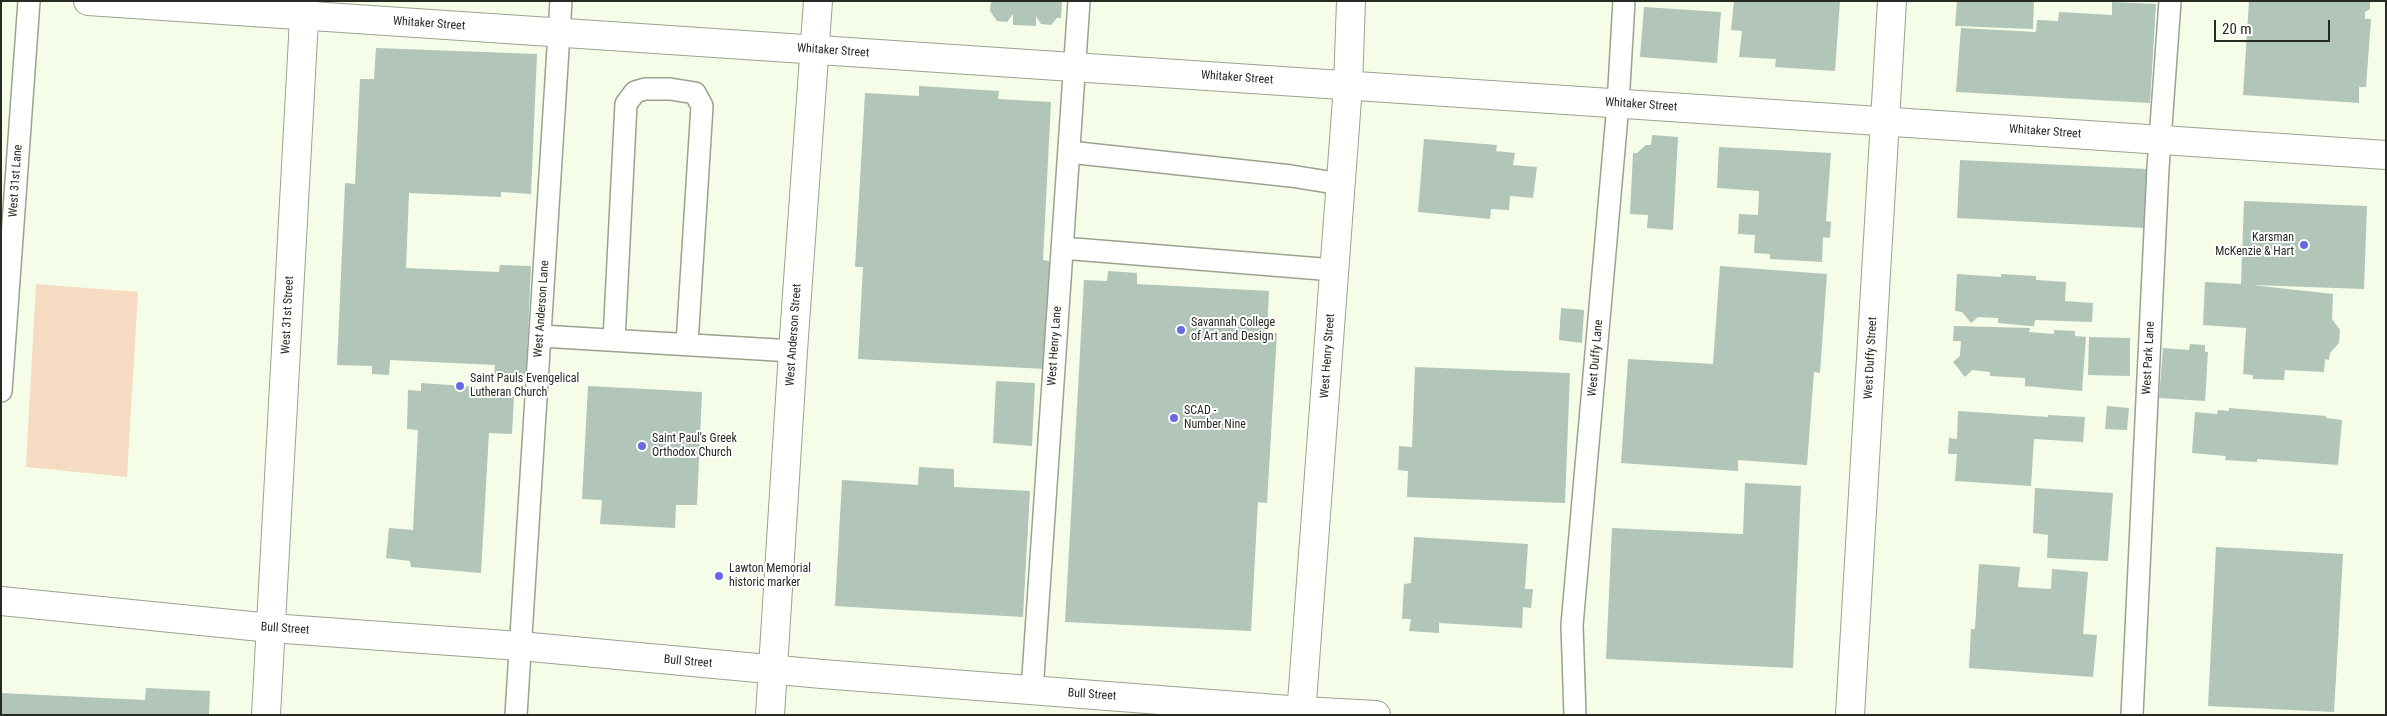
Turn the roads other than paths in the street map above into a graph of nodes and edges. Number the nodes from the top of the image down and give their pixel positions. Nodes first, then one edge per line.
1 (29, 1) edge
2 (88, 1) edge
3 (561, 1) edge
4 (818, 1) edge
5 (1079, 1) edge
6 (1351, 1) edge
7 (1624, 1) edge
8 (1892, 1) edge
9 (2170, 1) edge
10 (148, 3) edge
11 (305, 9) edge
12 (560, 33) junction
13 (816, 50) junction
14 (1075, 68) junction
15 (1348, 86) junction
16 (1618, 104) junction
17 (1885, 122) junction
18 (2160, 140) junction
19 (1069, 152) junction
20 (2386, 155) edge
21 (1341, 184) junction
22 (1062, 248) junction
23 (1334, 270) junction
24 (540, 336) junction
25 (614, 340) junction
26 (687, 344) junction
27 (793, 351) junction
28 (1, 391) edge
29 (1, 601) edge
30 (271, 628) junction
31 (520, 646) junction
32 (773, 670) junction
33 (1032, 691) junction
34 (1301, 713) edge
35 (266, 715) edge
36 (516, 715) edge
37 (770, 715) edge
38 (1376, 715) edge
39 (1575, 715) edge
40 (1850, 715) edge
41 (2132, 715) edge

1 - 28 lane, West 31st Lane
2 - 10 main road, Whitaker Street
3 - 12 lane, West Anderson Lane
4 - 13 main road, West Anderson Street
5 - 14 lane, West Henry Lane
6 - 15 main road, West Henry Street
7 - 16 lane, West Duffy Lane
8 - 17 main road, West Duffy Street
9 - 18 lane, West Park Lane
10 - 11 main road, Whitaker Street
11 - 12 main road, Whitaker Street
11 - 30 main road, West 31st Street
12 - 13 main road, Whitaker Street
12 - 24 lane, West Anderson Lane
13 - 14 main road, Whitaker Street
13 - 27 main road, West Anderson Street
14 - 15 main road, Whitaker Street
14 - 19 lane, West Henry Lane
15 - 16 main road, Whitaker Street
15 - 21 main road, West Henry Street
16 - 17 main road, Whitaker Street
16 - 39 lane, West Duffy Lane
17 - 18 main road, Whitaker Street
17 - 40 main road, West Duffy Street
18 - 20 main road, Whitaker Street
18 - 41 lane, West Park Lane
19 - 21 lane
19 - 22 lane, West Henry Lane
21 - 23 main road, West Henry Street
22 - 23 lane
22 - 33 lane, West Henry Lane
23 - 34 main road, West Henry Street
24 - 25 lane
24 - 31 lane, West Anderson Lane
25 - 26 lane
25 - 26 lane
26 - 27 lane
27 - 32 main road, West Anderson Street
29 - 30 main road, Bull Street
30 - 31 main road, Bull Street
30 - 35 main road, West 31st Street
31 - 32 main road, Bull Street
31 - 36 lane, West Anderson Lane
32 - 33 main road, Bull Street
32 - 37 main road, West Anderson Street
33 - 34 main road, Bull Street
34 - 38 main road, Bull Street

